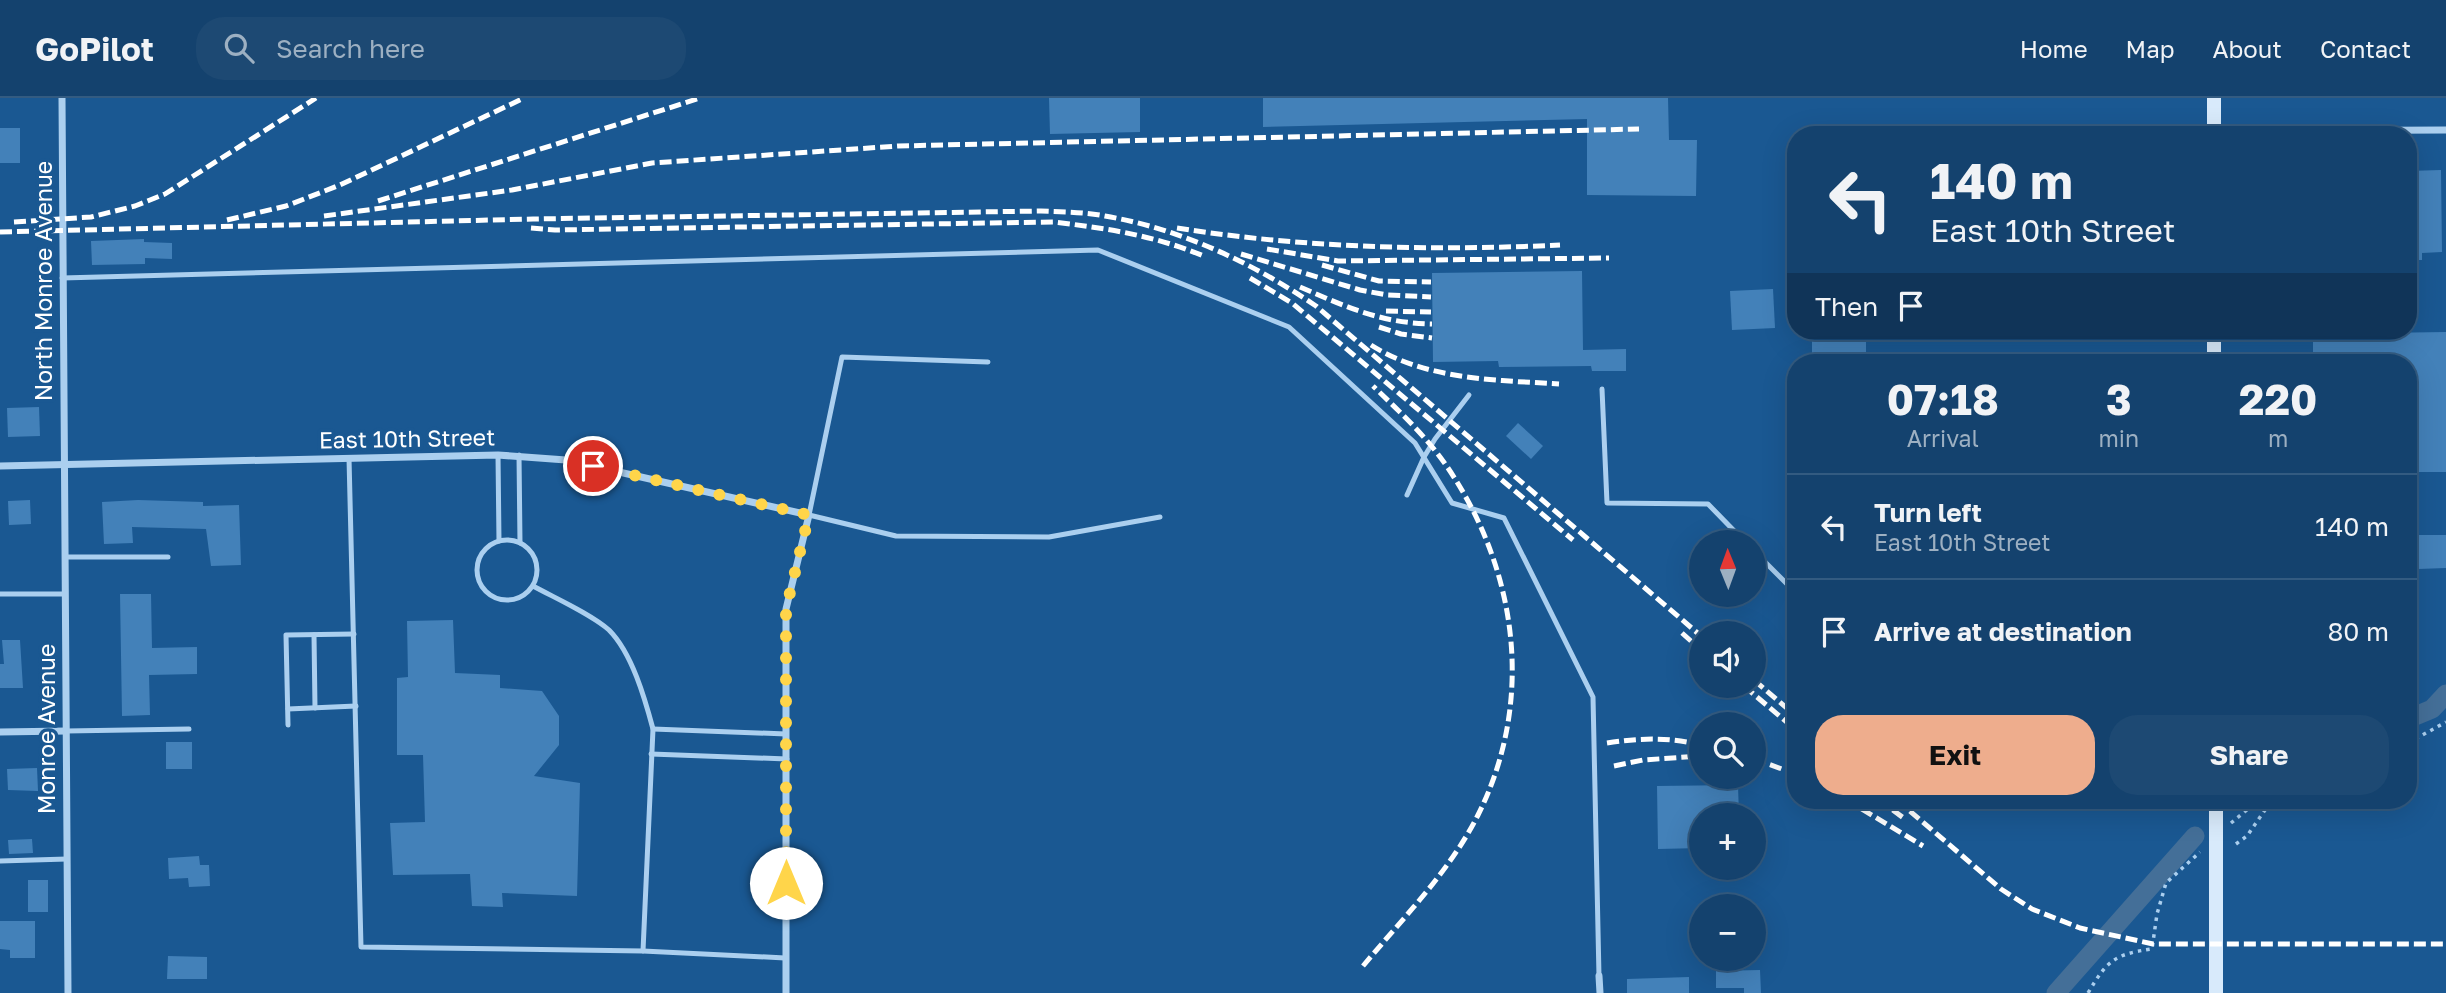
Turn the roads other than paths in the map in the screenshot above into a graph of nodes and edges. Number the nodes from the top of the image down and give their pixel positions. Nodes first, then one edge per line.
1 (62, 98) edge
2 (2214, 98) edge
3 (2214, 126) edge
4 (2417, 130) edge
5 (2446, 130) edge
6 (62, 278) junction
7 (988, 362) dead end
8 (1602, 389) dead end
9 (1469, 395) dead end
10 (498, 455) junction
11 (519, 455) junction
12 (1424, 457) junction
13 (349, 458) junction
14 (63, 465) junction
15 (0, 467) edge
16 (1407, 495) dead end
17 (809, 515) junction
18 (1160, 517) dead end
19 (1733, 530) edge
20 (499, 541) junction
21 (520, 543) junction
22 (168, 556) dead end
23 (65, 557) junction
24 (1766, 563) edge
25 (1787, 584) edge
26 (533, 586) junction
27 (0, 594) edge
28 (64, 594) junction
29 (354, 634) junction
30 (314, 635) junction
31 (356, 706) junction
32 (315, 708) junction
33 (288, 709) junction
34 (288, 725) dead end
35 (190, 729) dead end
36 (653, 729) junction
37 (66, 731) junction
38 (0, 732) edge
39 (786, 734) junction
40 (651, 754) junction
41 (787, 759) junction
42 (2216, 809) edge
43 (66, 859) junction
44 (0, 861) edge
45 (643, 951) junction
46 (785, 958) junction
47 (1599, 976) joint
48 (68, 993) edge
49 (786, 993) edge
50 (1600, 993) edge
51 (2216, 993) edge

1 - 6 street, North Monroe Avenue
2 - 3 main road
4 - 5 street
6 - 12 lane
6 - 14 street, North Monroe Avenue
7 - 17 lane
8 - 19 lane
9 - 12 lane
10 - 11 street, East 10th Street
10 - 13 street, East 10th Street
10 - 20 lane
11 - 17 street, East 10th Street
11 - 21 lane
12 - 16 lane
12 - 47 lane
13 - 14 street, East 10th Street
13 - 29 lane
14 - 15 street, East 10th Street
14 - 23 street, Monroe Avenue
17 - 18 lane
17 - 39 street
20 - 21 lane
20 - 26 lane
21 - 26 lane
22 - 23 lane
23 - 28 street, Monroe Avenue
24 - 25 lane
26 - 36 lane
27 - 28 lane
28 - 37 street, Monroe Avenue
29 - 30 lane
29 - 31 lane
30 - 32 lane
30 - 33 lane
31 - 32 lane
31 - 45 lane
32 - 33 lane
33 - 34 lane
35 - 37 lane
36 - 39 lane
36 - 40 lane
37 - 38 street
37 - 43 street, Monroe Avenue
39 - 41 street
40 - 41 lane
40 - 45 lane
41 - 46 street
42 - 51 main road, bridge
43 - 44 lane
43 - 48 street, Monroe Avenue
45 - 46 lane
46 - 49 street
47 - 50 street

